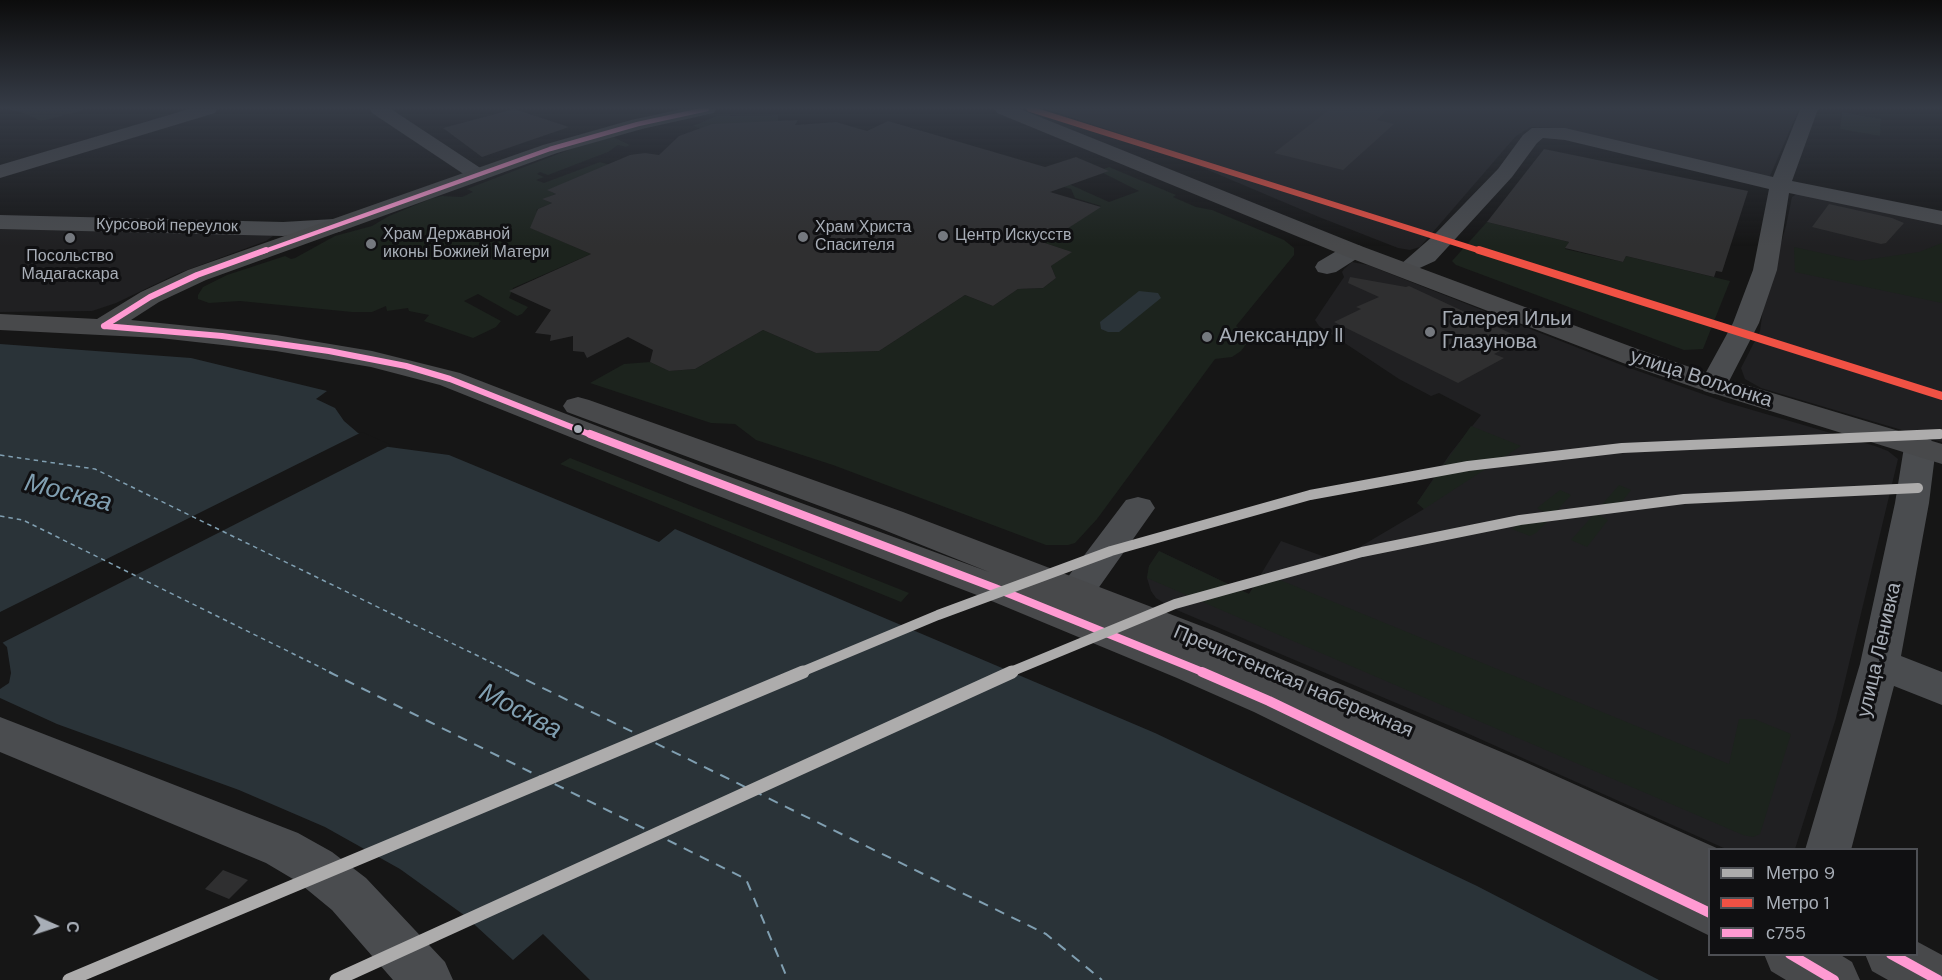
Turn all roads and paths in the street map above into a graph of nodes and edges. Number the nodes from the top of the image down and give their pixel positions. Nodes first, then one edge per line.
1 (57, 155) edge
2 (448, 155) edge
3 (534, 155) edge
4 (1116, 155) edge
5 (1144, 155) edge
6 (1518, 155) edge
7 (1652, 155) edge
8 (1792, 155) edge
9 (0, 172) edge
10 (478, 175) junction
11 (1780, 185) junction
12 (1942, 218) edge
13 (0, 222) edge
14 (334, 226) junction
15 (1353, 251) junction
16 (1413, 264) junction
17 (1328, 267) dead end
18 (1464, 292) junction
19 (112, 321) junction
20 (0, 322) edge
21 (1714, 384) junction
22 (1931, 450) edge
23 (1138, 508) dead end
24 (1077, 591) junction
25 (1880, 664) junction
26 (1942, 689) edge
27 (0, 734) edge
28 (1828, 848) edge
29 (1708, 866) edge
30 (1708, 912) edge
31 (1894, 956) edge
32 (427, 980) edge
33 (1938, 980) edge

1 - 9 street
2 - 10 street
3 - 10 main road
4 - 15 main road, улица Волхонка
5 - 16 main road, улица Волхонка
6 - 16 street
7 - 11 street
8 - 11 street
10 - 14 main road
11 - 12 street
11 - 21 street
13 - 14 street, Курсовой переулок
14 - 19 main road
15 - 17 street
15 - 18 main road, улица Волхонка
16 - 18 main road, улица Волхонка
18 - 21 main road, улица Волхонка
19 - 20 main road, Пречистенская набережная
19 - 24 main road, Пречистенская набережная
19 - 30 main road, Пречистенская набережная
21 - 22 main road, улица Волхонка
22 - 25 street, улица Ленивка
23 - 24 street
24 - 29 main road, Пречистенская набережная
25 - 26 street
25 - 28 street, улица Ленивка
27 - 32 street
31 - 33 main road

